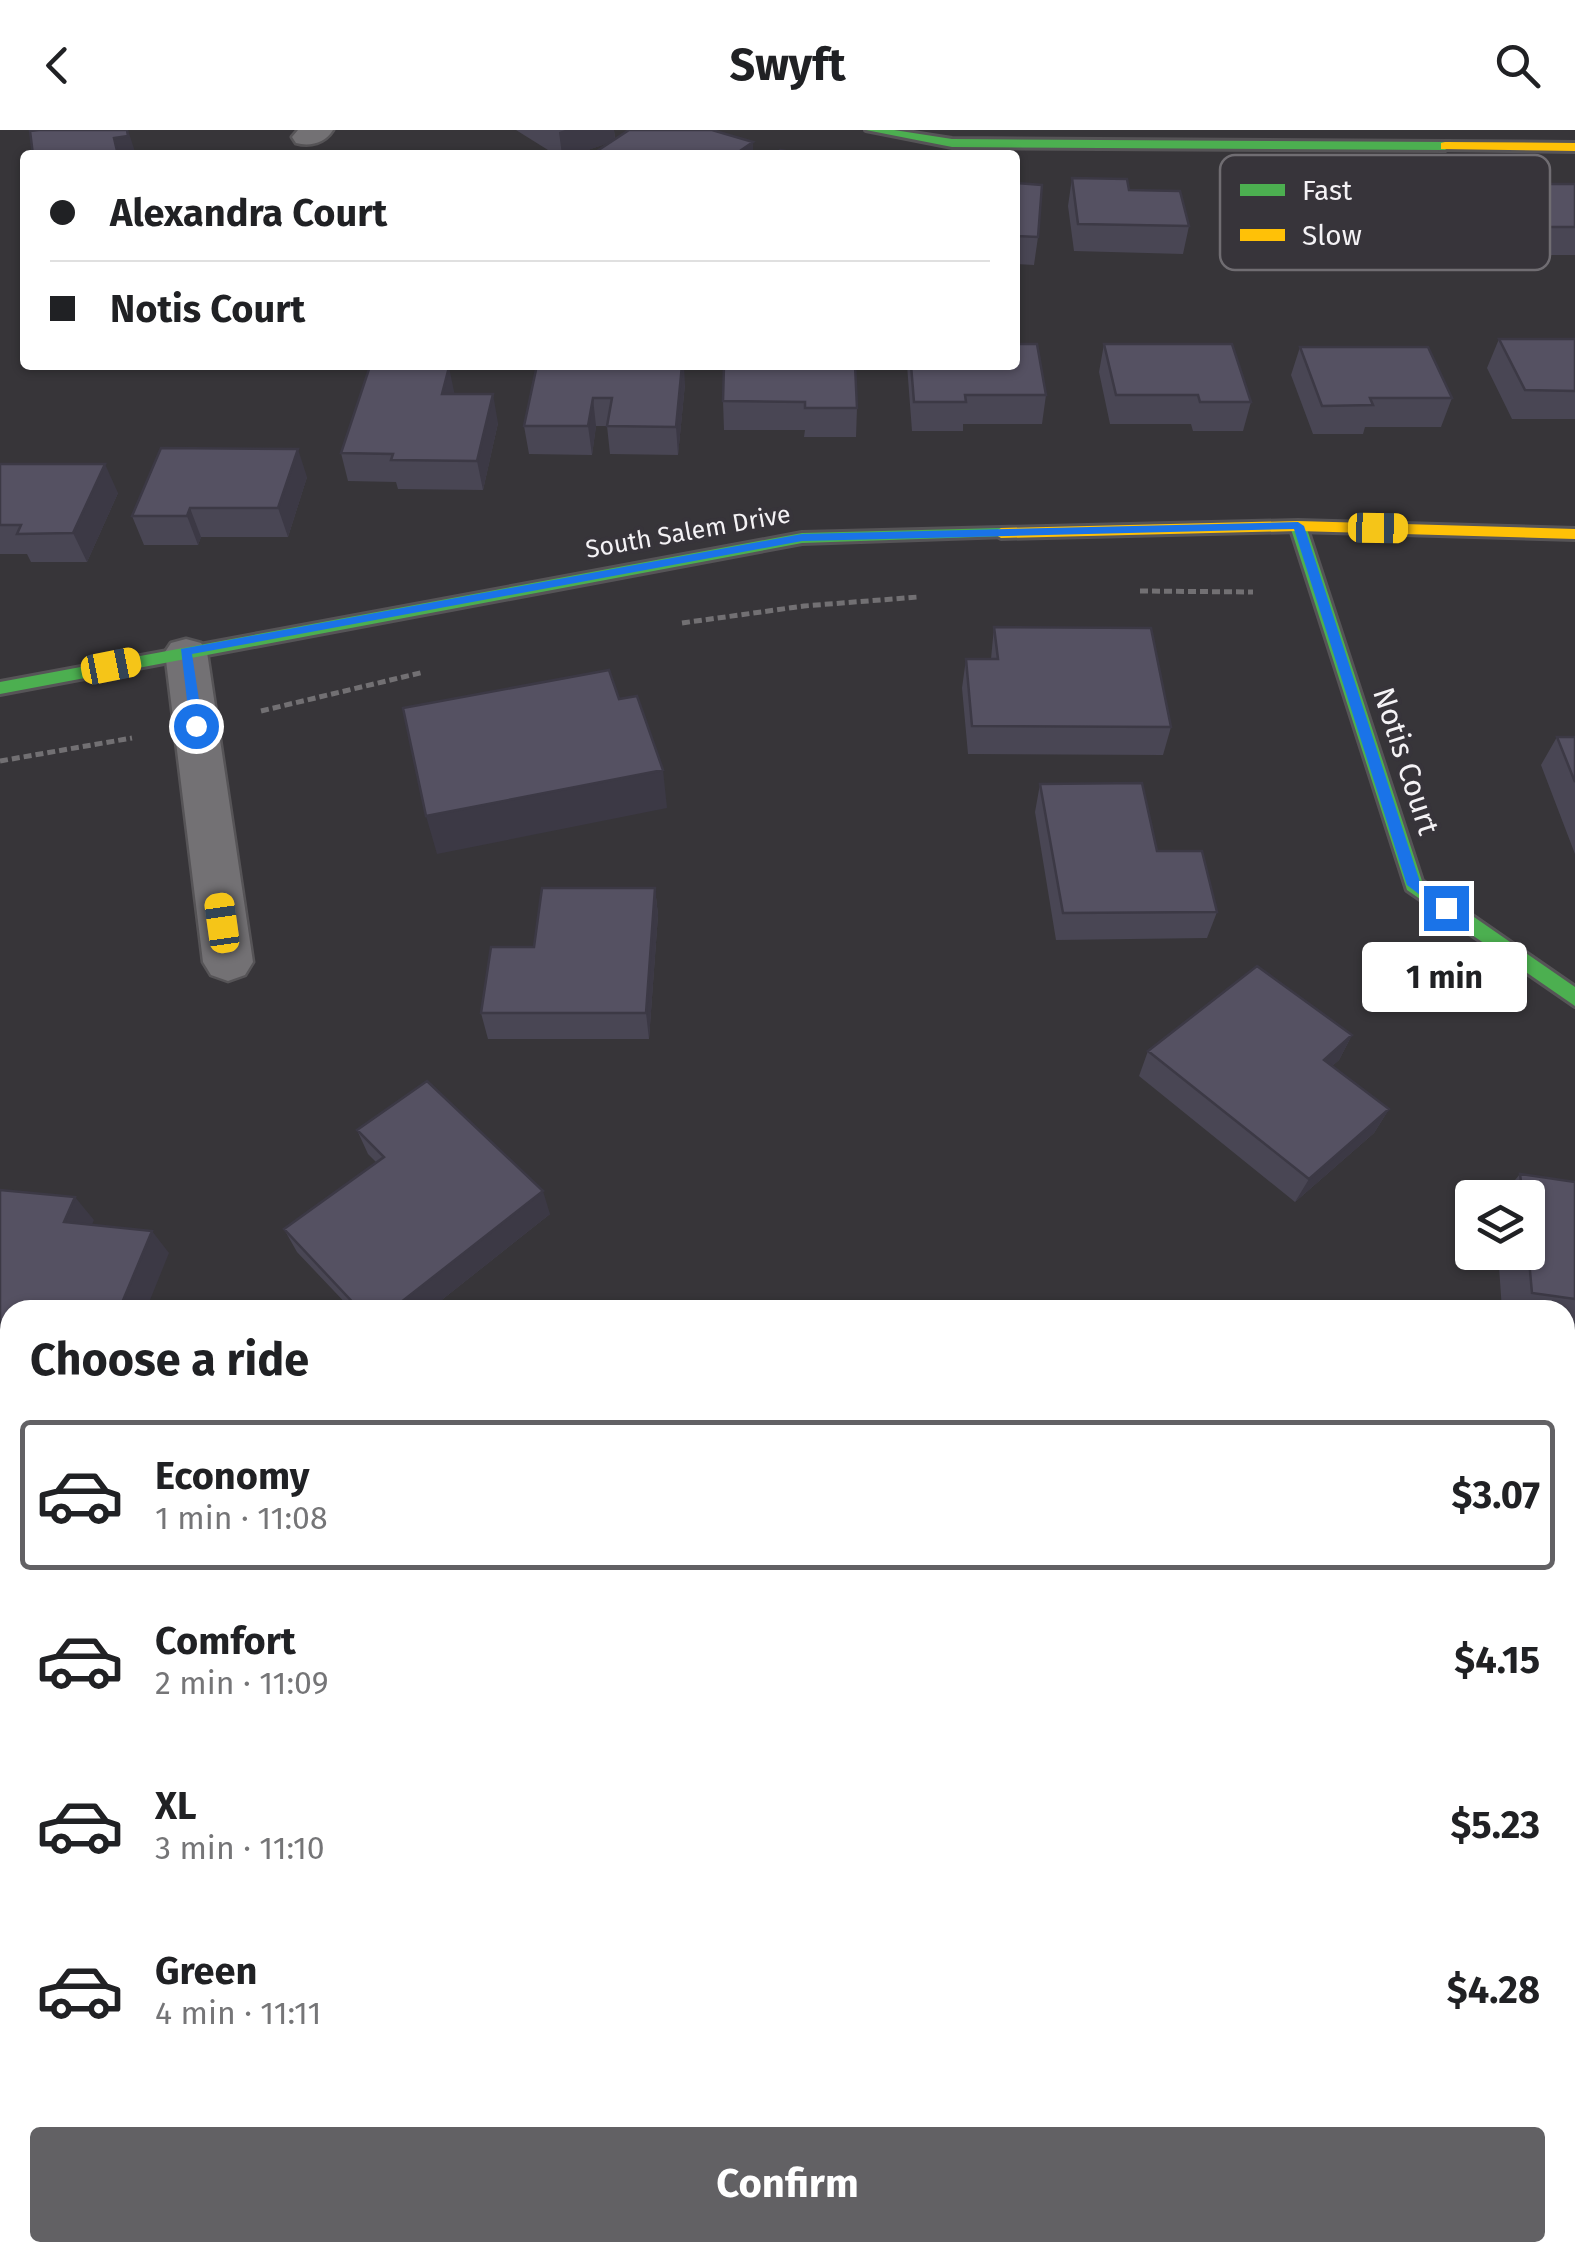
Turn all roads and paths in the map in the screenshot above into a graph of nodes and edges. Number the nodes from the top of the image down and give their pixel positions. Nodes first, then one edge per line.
1 (872, 130) edge
2 (1575, 147) edge
3 (1298, 526) junction
4 (1575, 534) edge
5 (1130, 591) dead end
6 (1320, 592) junction
7 (920, 597) dead end
8 (666, 626) dead end
9 (186, 652) junction
10 (433, 670) dead end
11 (0, 688) edge
12 (196, 726) junction
13 (0, 761) edge
14 (228, 962) dead end
15 (1575, 998) edge

1 - 2 street
3 - 4 street, South Salem Drive
3 - 6 street, Notis Court
3 - 9 street, South Salem Drive
5 - 6 path
6 - 15 street, Notis Court
7 - 8 path
9 - 11 street, South Salem Drive
9 - 12 street
10 - 12 path
12 - 13 path
12 - 14 street

